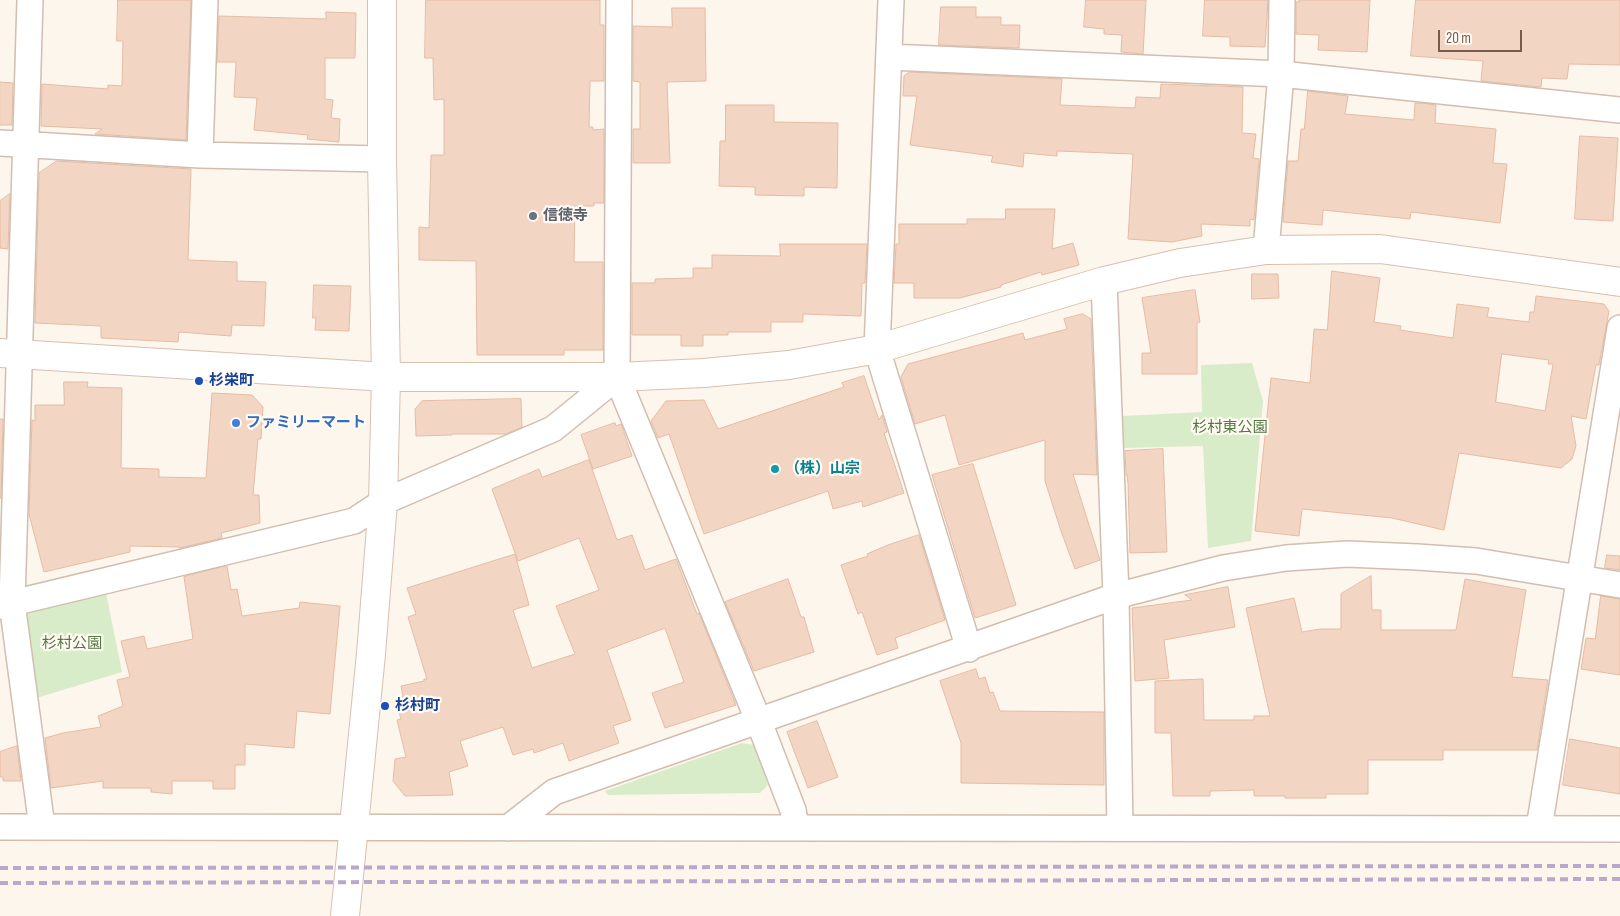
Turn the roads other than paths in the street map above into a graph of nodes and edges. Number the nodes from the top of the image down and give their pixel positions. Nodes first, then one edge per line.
1 (30, 0) edge
2 (205, 0) edge
3 (382, 0) edge
4 (619, 0) edge
5 (891, 0) edge
6 (1282, 0) edge
7 (889, 57) junction
8 (1281, 74) junction
9 (1620, 110) edge
10 (0, 143) edge
11 (27, 144) junction
12 (200, 155) junction
13 (382, 159) junction
14 (1266, 250) junction
15 (1104, 281) junction
16 (1620, 282) edge
17 (1620, 328) edge
18 (877, 349) junction
19 (10, 354) edge
20 (386, 377) junction
21 (617, 377) junction
22 (383, 502) junction
23 (1581, 578) junction
24 (1620, 585) edge
25 (1116, 596) junction
26 (6, 605) edge
27 (969, 649) junction
28 (759, 722) junction
29 (0, 827) edge
30 (42, 827) junction
31 (796, 827) junction
32 (1120, 827) junction
33 (353, 828) junction
34 (508, 828) junction
35 (1539, 828) junction
36 (1620, 829) edge
37 (345, 916) edge

1 - 11 street
2 - 12 street
3 - 13 street
4 - 21 street
5 - 7 street
6 - 8 street
7 - 8 street
7 - 18 street
8 - 9 street
8 - 14 street
10 - 11 street
11 - 12 street
11 - 19 street
12 - 13 street
13 - 20 street
14 - 15 street
14 - 16 street
15 - 18 street
15 - 25 street
17 - 23 street
18 - 21 street
18 - 27 street
19 - 20 street
19 - 26 street
20 - 21 street
20 - 22 street
21 - 22 street
21 - 28 street
22 - 26 street
22 - 33 street
23 - 24 street
23 - 25 street
23 - 35 street
25 - 27 street
25 - 32 street
26 - 30 street
27 - 28 street
28 - 31 street
28 - 34 street
29 - 30 street
30 - 33 street
31 - 32 street
31 - 34 street
32 - 35 street
33 - 34 street
33 - 37 street
35 - 36 street

